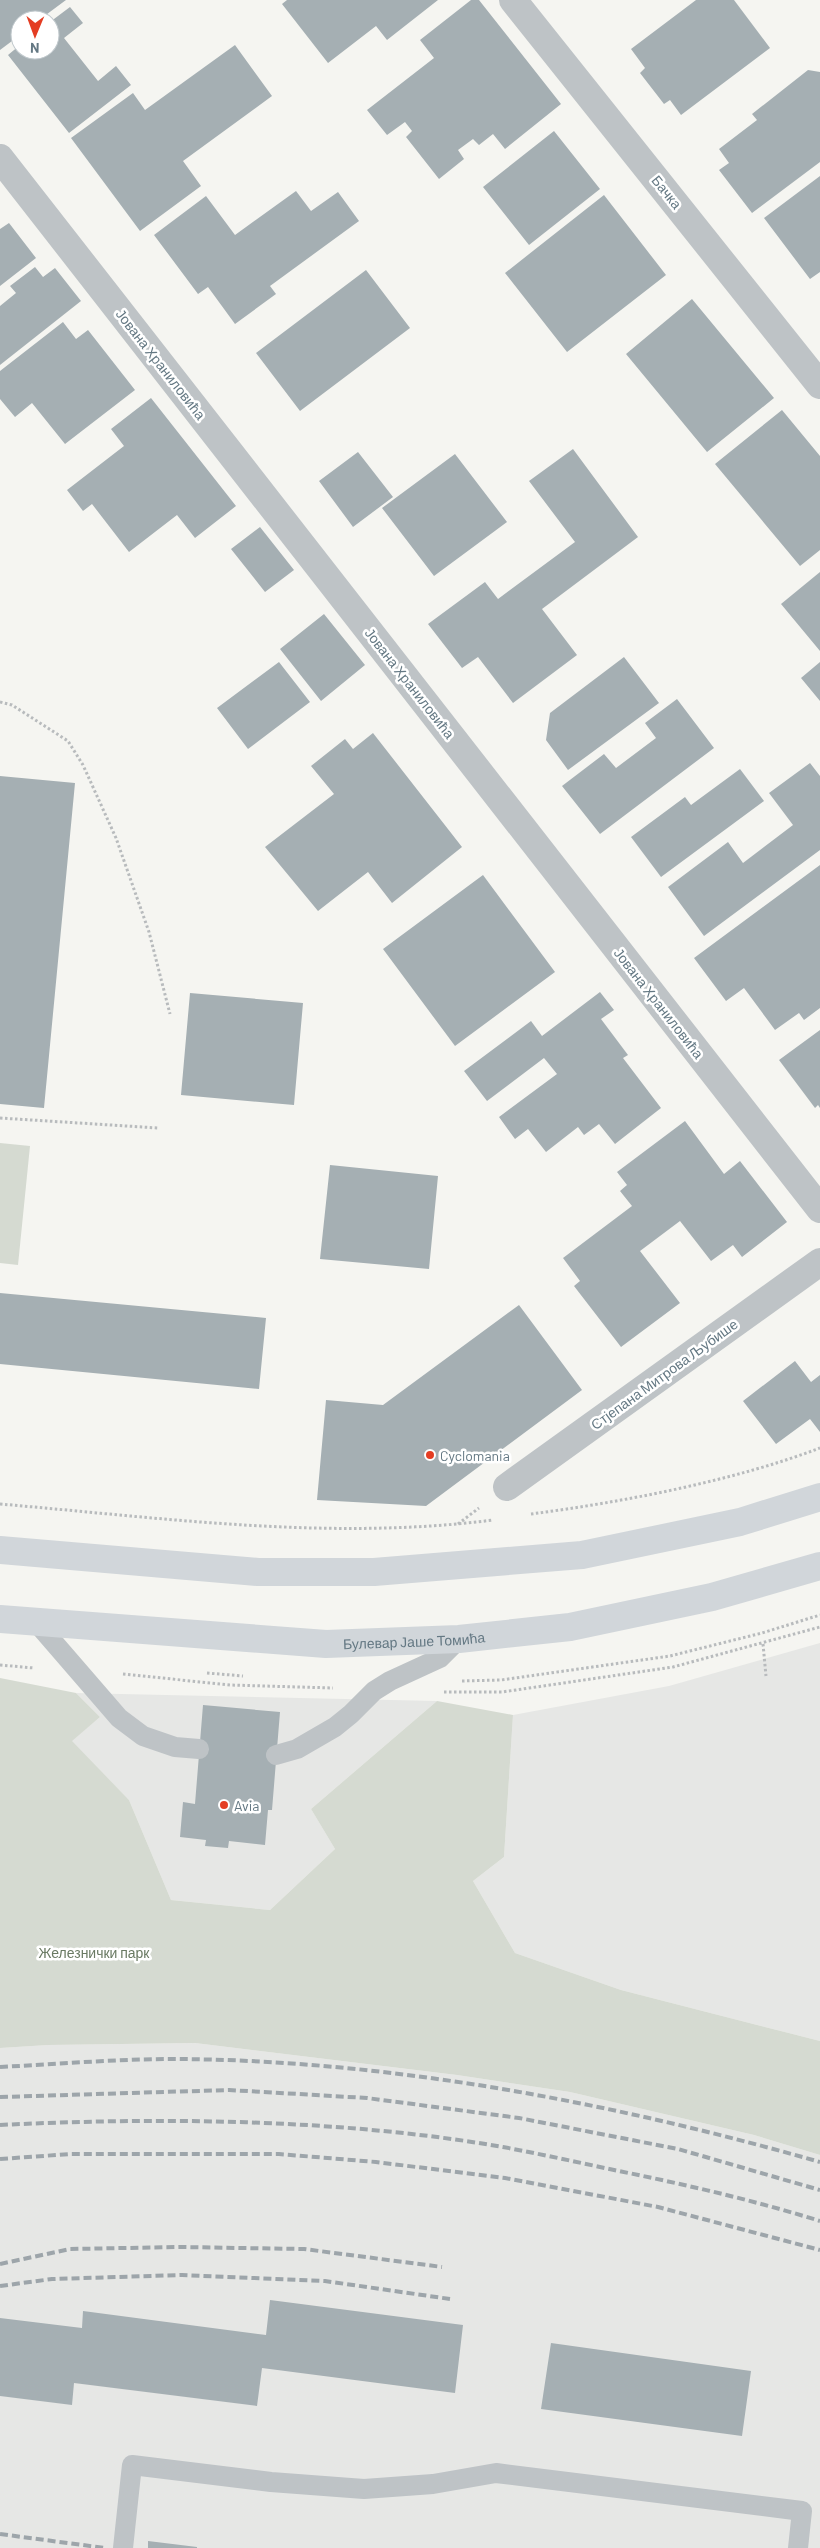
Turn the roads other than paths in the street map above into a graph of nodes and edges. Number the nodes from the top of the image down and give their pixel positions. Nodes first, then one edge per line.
1 (513, 0) edge
2 (0, 158) edge
3 (820, 385) edge
4 (820, 1209) edge
5 (820, 1262) edge
6 (508, 1487) dead end
7 (820, 1497) edge
8 (0, 1550) edge
9 (820, 1566) edge
10 (0, 1619) edge
11 (36, 1622) junction
12 (459, 1639) junction
13 (199, 1749) dead end
14 (276, 1755) dead end
15 (123, 2548) edge
16 (798, 2548) edge

1 - 3 street, Бачка
2 - 4 street, Јована Храниловића
5 - 6 street, Стјепана Митрова Љубише
7 - 8 main road
9 - 12 main road, Булевар Јаше Томића
10 - 11 main road, Булевар Јаше Томића
11 - 12 main road, Булевар Јаше Томића
11 - 13 lane
12 - 14 lane
15 - 16 lane

